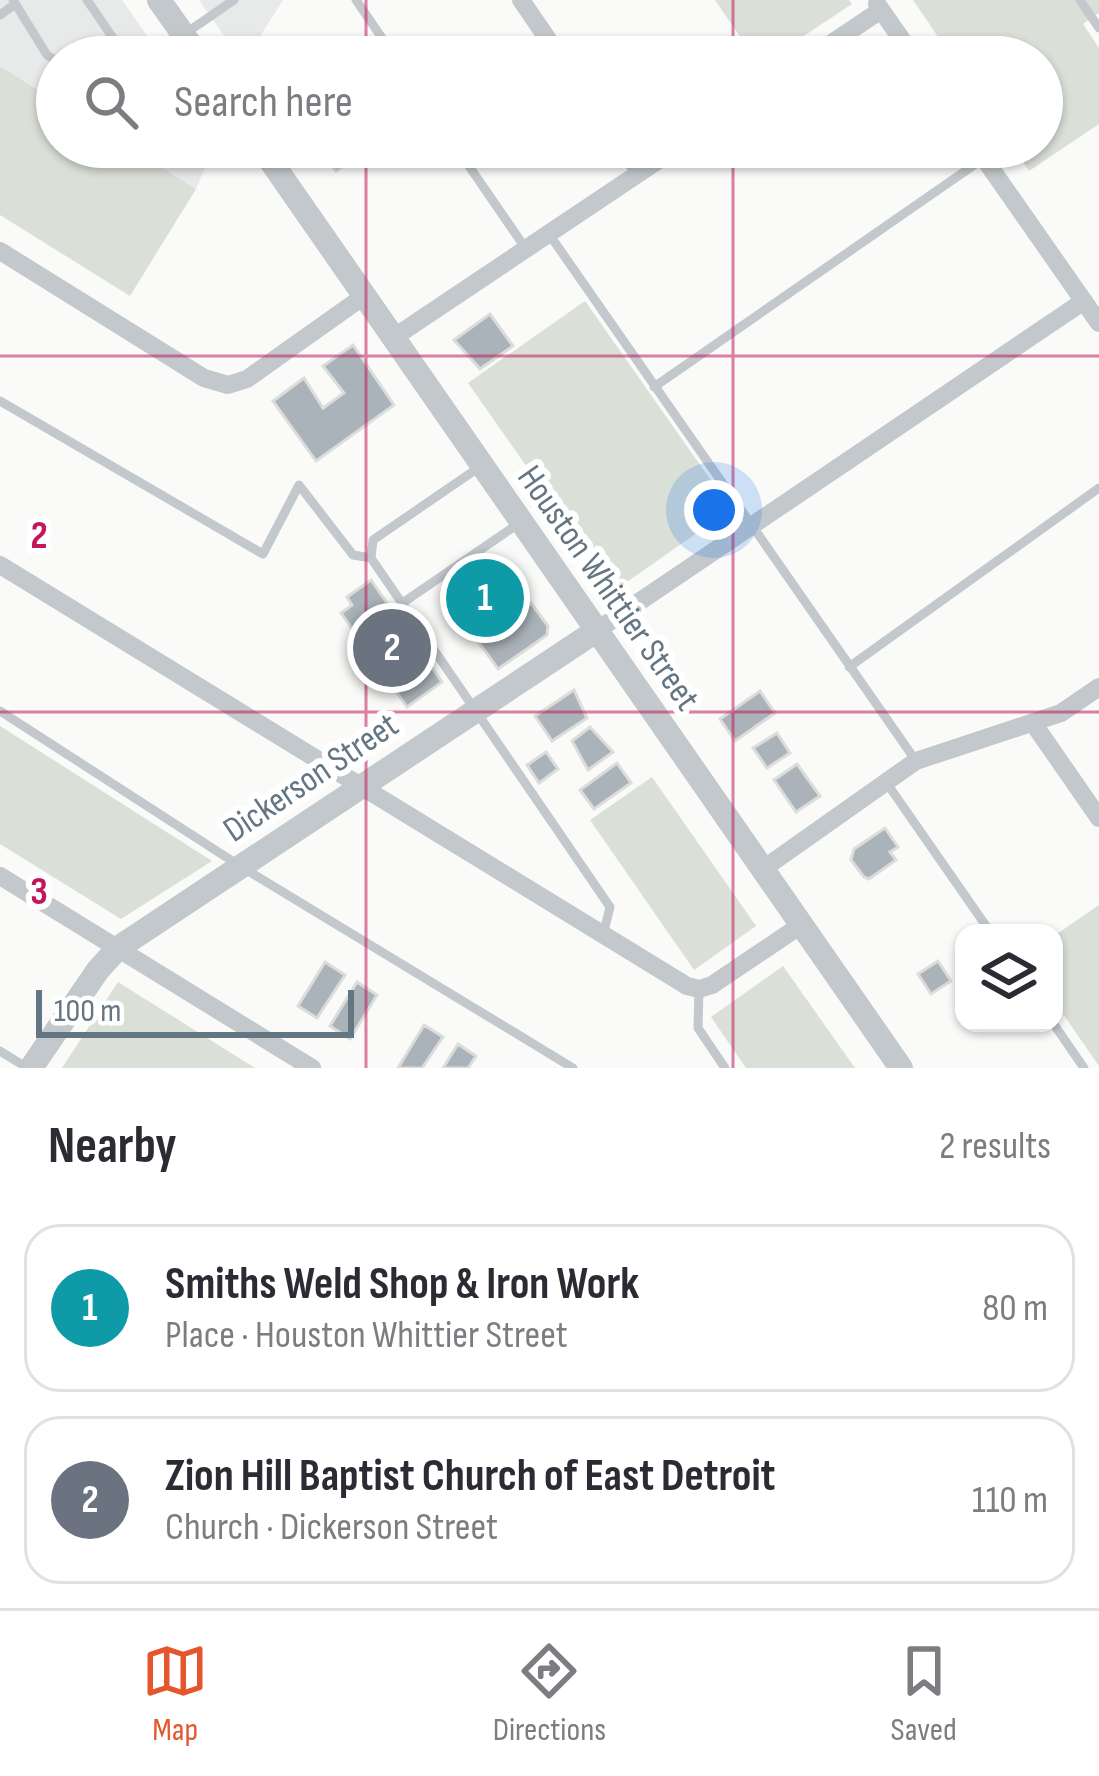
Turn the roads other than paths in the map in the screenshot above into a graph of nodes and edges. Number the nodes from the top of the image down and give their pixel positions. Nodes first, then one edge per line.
1 (87, 0) edge
2 (159, 0) edge
3 (234, 0) edge
4 (356, 0) edge
5 (520, 0) edge
6 (1080, 0) edge
7 (14, 2) edge
8 (877, 5) edge
9 (0, 14) edge
10 (1099, 28) edge
11 (183, 35) joint
12 (112, 36) edge
13 (380, 36) edge
14 (545, 36) edge
15 (838, 36) edge
16 (899, 36) edge
17 (36, 38) edge
18 (276, 168) edge
19 (470, 168) edge
20 (637, 168) edge
21 (646, 168) edge
22 (959, 168) edge
23 (991, 168) edge
24 (640, 172) junction
25 (549, 234) junction
26 (526, 250) junction
27 (0, 251) edge
28 (364, 296) junction
29 (1084, 301) junction
30 (1099, 323) edge
31 (393, 338) junction
32 (654, 387) junction
33 (0, 401) edge
34 (482, 465) junction
35 (1099, 488) edge
36 (521, 523) junction
37 (750, 527) junction
38 (371, 559) junction
39 (0, 565) edge
40 (401, 604) junction
41 (596, 631) junction
42 (849, 667) junction
43 (1099, 687) edge
44 (0, 711) edge
45 (474, 711) junction
46 (1033, 723) junction
47 (916, 761) junction
48 (886, 782) junction
49 (361, 786) junction
50 (1099, 818) edge
51 (240, 866) junction
52 (763, 869) junction
53 (0, 875) edge
54 (985, 924) edge
55 (801, 925) junction
56 (603, 935) junction
57 (118, 948) junction
58 (699, 989) junction
59 (1059, 1032) edge
60 (0, 1051) edge
61 (29, 1068) edge
62 (312, 1068) edge
63 (573, 1068) edge
64 (725, 1068) edge
65 (901, 1068) edge
66 (1084, 1068) edge

1 - 12 lane
2 - 11 street
3 - 11 lane
4 - 13 lane
5 - 14 street
6 - 10 lane
7 - 9 lane
7 - 17 lane
8 - 15 street
8 - 16 street
18 - 28 street, Houston Whittier Street
19 - 26 lane
20 - 24 street
21 - 24 street
22 - 32 lane
23 - 29 street
24 - 25 street
25 - 26 street
25 - 32 lane
26 - 31 street
27 - 28 street
28 - 31 street, Houston Whittier Street
29 - 30 street
29 - 37 street, Dickerson Street
31 - 34 street, Houston Whittier Street
32 - 37 lane
33 - 38 lane
34 - 36 street, Houston Whittier Street
34 - 38 lane
35 - 42 lane
36 - 40 lane
36 - 41 street, Houston Whittier Street
37 - 41 street, Dickerson Street
37 - 42 lane
38 - 40 lane
39 - 49 street
40 - 45 lane
41 - 45 street, Dickerson Street
41 - 52 street, Houston Whittier Street
42 - 47 lane
43 - 46 street
44 - 51 lane
45 - 49 street, Dickerson Street
45 - 56 lane
46 - 47 street
46 - 50 street
47 - 48 street
48 - 52 street
48 - 54 lane
49 - 51 street, Dickerson Street
49 - 56 street
51 - 57 street, Dickerson Street
51 - 63 lane
52 - 55 street, Houston Whittier Street
53 - 57 street
55 - 58 street
55 - 65 street, Houston Whittier Street
56 - 58 street
57 - 61 street, Dickerson Street
57 - 62 street
58 - 64 lane
59 - 66 lane
60 - 61 lane

